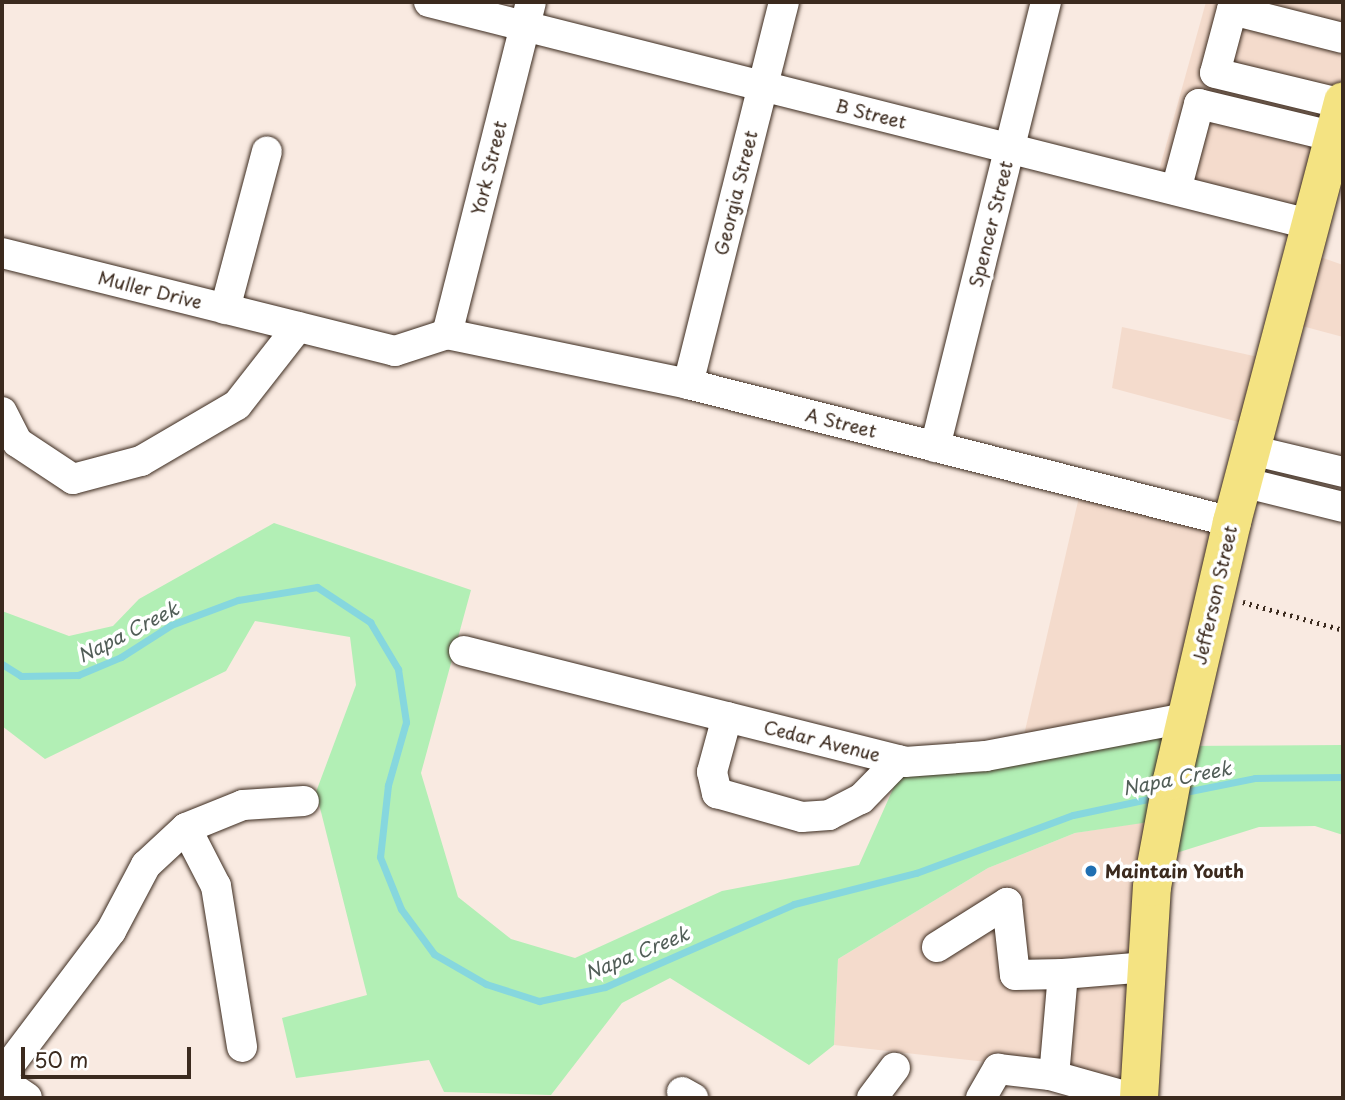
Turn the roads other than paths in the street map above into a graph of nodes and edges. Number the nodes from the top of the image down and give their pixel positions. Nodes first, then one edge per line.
1 (429, 2) edge
2 (784, 2) edge
3 (1046, 2) edge
4 (1233, 6) edge
5 (528, 14) edge
6 (1343, 38) edge
7 (1215, 73) junction
8 (763, 86) junction
9 (1199, 104) junction
10 (1338, 136) edge
11 (1009, 148) junction
12 (267, 151) dead end
13 (1176, 190) junction
14 (1313, 225) junction
15 (2, 253) edge
16 (225, 309) junction
17 (299, 327) junction
18 (447, 334) junction
19 (688, 384) junction
20 (2, 412) edge
21 (935, 447) junction
22 (1246, 466) junction
23 (1343, 472) edge
24 (1343, 507) edge
25 (1232, 522) junction
26 (464, 651) dead end
27 (727, 717) junction
28 (1182, 736) junction
29 (899, 760) junction
30 (304, 801) dead end
31 (187, 828) junction
32 (937, 947) dead end
33 (1147, 967) junction
34 (1063, 974) junction
35 (242, 1047) dead end
36 (1055, 1065) dead end
37 (895, 1068) dead end
38 (2, 1075) edge
39 (2, 1081) edge
40 (27, 1098) edge
41 (872, 1098) edge
42 (981, 1098) edge
43 (1132, 1098) edge
44 (1139, 1098) edge

1 - 5 street, B Street
2 - 8 street, Georgia Street
3 - 11 street, Spencer Street
4 - 6 street
4 - 7 street
5 - 8 street, B Street
5 - 18 street, York Street
7 - 9 street
7 - 10 street
8 - 11 street, B Street
8 - 19 street, Georgia Street
9 - 10 street
9 - 13 street
10 - 14 main road, Jefferson Street
11 - 13 street, B Street
11 - 21 street, Spencer Street
12 - 16 street
13 - 14 street, B Street
14 - 22 main road, Jefferson Street
15 - 16 street, Muller Drive
16 - 17 street, Muller Drive
17 - 18 street, Muller Drive
17 - 20 street
18 - 19 street, A Street
19 - 21 street, A Street
21 - 25 street, A Street
22 - 23 street
22 - 24 street
22 - 25 main road, Jefferson Street
25 - 28 main road, Jefferson Street
26 - 27 street, Cedar Avenue
27 - 29 street, Cedar Avenue
27 - 29 street
28 - 29 street, Cedar Avenue
28 - 33 main road, Jefferson Street
30 - 31 street
31 - 35 street
31 - 38 street
32 - 34 street
33 - 34 street
33 - 44 main road, Jefferson Street
34 - 36 street
37 - 41 street
39 - 40 street
42 - 43 street

